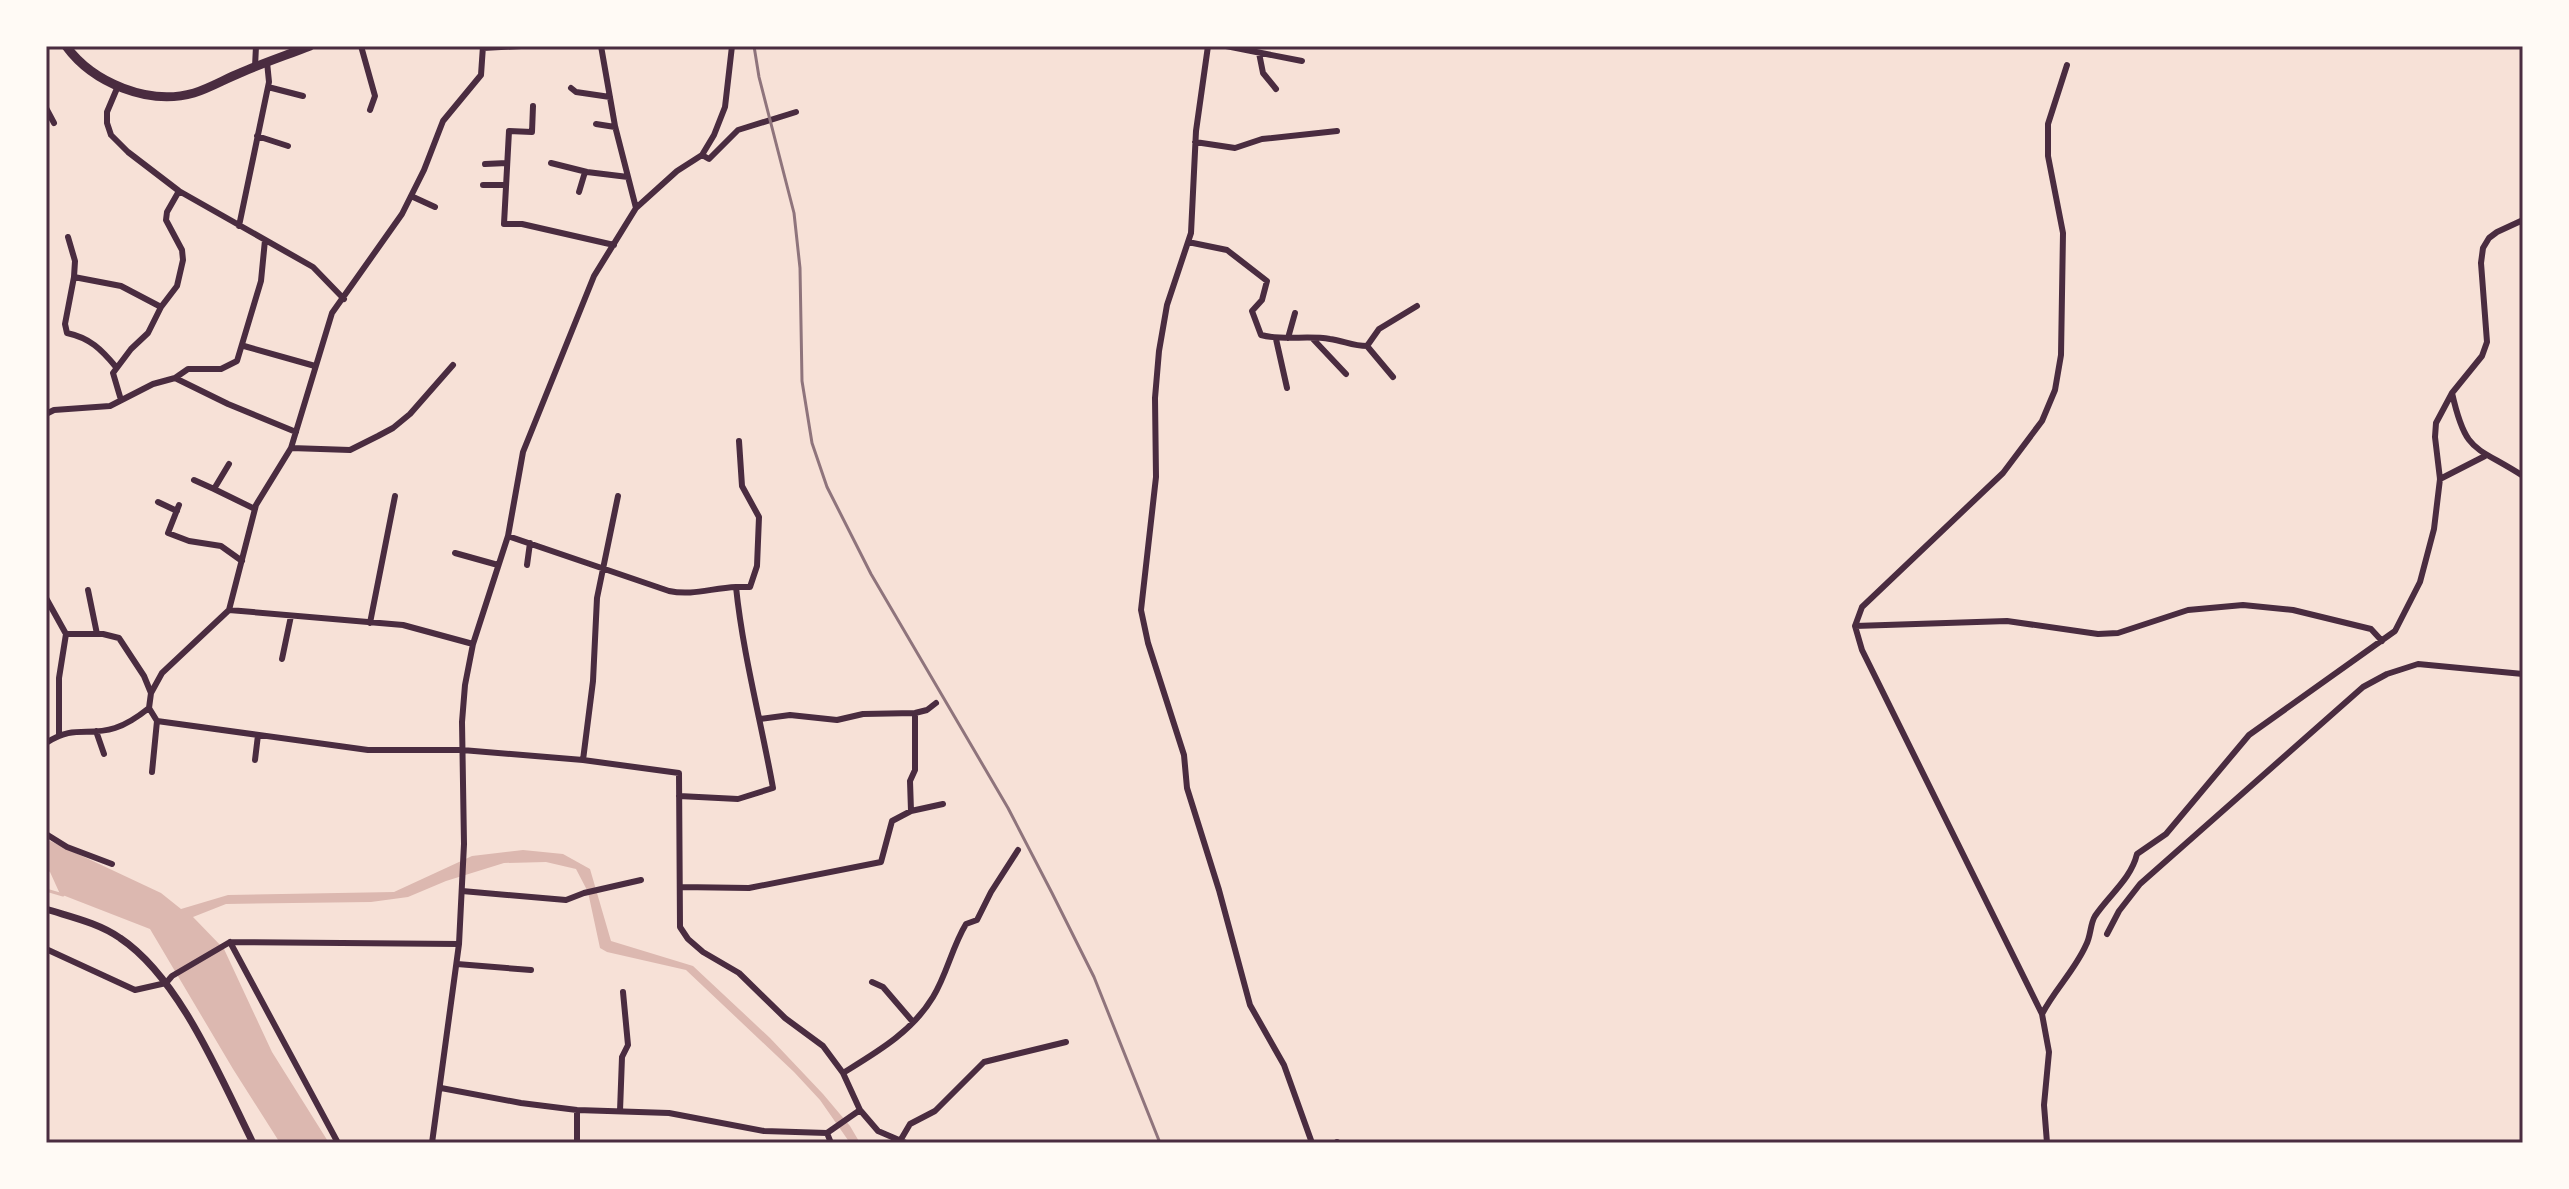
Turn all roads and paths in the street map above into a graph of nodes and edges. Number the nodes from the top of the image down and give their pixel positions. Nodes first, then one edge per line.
1 (66, 46) edge
2 (256, 46) edge
3 (310, 46) edge
4 (361, 46) edge
5 (521, 46) edge
6 (601, 46) edge
7 (732, 46) edge
8 (1208, 46) edge
9 (1226, 46) edge
10 (483, 47) edge
11 (1259, 53) junction
12 (1302, 61) dead end
13 (267, 62) junction
14 (2067, 65) dead end
15 (255, 67) junction
16 (118, 86) junction
17 (268, 87) junction
18 (571, 88) dead end
19 (1276, 89) dead end
20 (303, 96) dead end
21 (610, 97) junction
22 (533, 106) dead end
23 (46, 108) edge
24 (370, 110) dead end
25 (796, 112) dead end
26 (54, 123) dead end
27 (596, 124) dead end
28 (615, 127) junction
29 (1337, 131) dead end
30 (257, 136) junction
31 (1195, 142) junction
32 (288, 146) dead end
33 (702, 155) junction
34 (507, 163) junction
35 (551, 163) dead end
36 (485, 164) dead end
37 (585, 172) junction
38 (628, 177) junction
39 (483, 185) dead end
40 (506, 185) junction
41 (179, 191) junction
42 (579, 192) dead end
43 (411, 196) junction
44 (435, 207) dead end
45 (636, 208) junction
46 (2523, 220) edge
47 (239, 226) junction
48 (68, 237) dead end
49 (265, 240) junction
50 (1188, 242) junction
51 (614, 245) junction
52 (74, 277) junction
53 (344, 299) junction
54 (1417, 306) dead end
55 (161, 307) junction
56 (1295, 313) dead end
57 (1288, 338) junction
58 (1276, 339) junction
59 (1313, 339) junction
60 (244, 346) junction
61 (1367, 346) junction
62 (453, 365) dead end
63 (315, 366) junction
64 (116, 367) junction
65 (1346, 374) dead end
66 (1393, 377) dead end
67 (175, 378) junction
68 (1287, 388) dead end
69 (2452, 393) junction
70 (121, 400) junction
71 (46, 414) edge
72 (296, 432) junction
73 (739, 441) dead end
74 (291, 448) junction
75 (2485, 456) junction
76 (229, 464) dead end
77 (2523, 476) edge
78 (2440, 479) junction
79 (194, 480) dead end
80 (214, 489) junction
81 (395, 496) dead end
82 (618, 496) dead end
83 (158, 502) dead end
84 (255, 509) junction
85 (508, 536) junction
86 (530, 543) junction
87 (455, 553) dead end
88 (242, 561) junction
89 (498, 565) junction
90 (527, 565) dead end
91 (604, 568) junction
92 (736, 587) junction
93 (88, 590) dead end
94 (46, 598) edge
95 (229, 610) junction
96 (291, 616) junction
97 (370, 623) junction
98 (1855, 626) junction
99 (66, 634) junction
100 (97, 634) junction
101 (2382, 641) junction
102 (473, 644) junction
103 (282, 659) dead end
104 (2523, 674) edge
105 (151, 693) junction
106 (936, 703) dead end
107 (149, 708) junction
108 (915, 713) junction
109 (760, 719) junction
110 (157, 721) junction
111 (96, 731) junction
112 (59, 735) junction
113 (258, 735) junction
114 (46, 743) edge
115 (462, 750) junction
116 (104, 754) dead end
117 (255, 760) dead end
118 (583, 760) junction
119 (152, 772) dead end
120 (679, 796) junction
121 (943, 804) dead end
122 (911, 811) junction
123 (46, 834) edge
124 (1018, 850) dead end
125 (112, 864) dead end
126 (641, 880) dead end
127 (680, 887) junction
128 (462, 891) junction
129 (46, 909) edge
130 (2107, 934) dead end
131 (230, 942) junction
132 (459, 944) junction
133 (46, 949) edge
134 (457, 964) junction
135 (531, 970) dead end
136 (872, 982) dead end
137 (166, 983) junction
138 (623, 992) dead end
139 (2042, 1014) junction
140 (913, 1022) junction
141 (1066, 1042) dead end
142 (843, 1073) junction
143 (441, 1088) junction
144 (577, 1110) junction
145 (860, 1110) junction
146 (620, 1111) junction
147 (827, 1133) junction
148 (903, 1142) edge
149 (253, 1143) edge
150 (338, 1143) edge
151 (432, 1143) edge
152 (577, 1143) edge
153 (831, 1143) edge
154 (1312, 1143) edge
155 (2047, 1143) edge

1 - 16 main road
2 - 15 street
3 - 13 main road
4 - 24 street
5 - 10 street
6 - 21 street
7 - 33 street
8 - 31 street
9 - 11 street
10 - 43 street
11 - 12 street
11 - 19 street
13 - 15 main road
13 - 17 street
14 - 98 street
15 - 16 main road
16 - 41 street
17 - 20 street
17 - 30 street
18 - 21 street
21 - 28 street
22 - 34 street
23 - 26 street
25 - 33 street
27 - 28 street
28 - 38 street
29 - 31 street
30 - 32 street
30 - 47 street
31 - 50 street
33 - 45 street
34 - 36 street
34 - 40 street
35 - 37 street
37 - 38 street
37 - 42 street
38 - 45 street
39 - 40 street
40 - 51 street
41 - 47 street
41 - 55 street
43 - 44 street
43 - 53 street
45 - 51 street
46 - 69 street
47 - 49 street
48 - 52 street
49 - 53 street
49 - 60 street
50 - 58 street
50 - 154 street
51 - 85 street
52 - 55 street
52 - 64 street
53 - 63 street
54 - 61 street
55 - 64 street
56 - 57 street
57 - 58 street
57 - 59 street
58 - 68 street
59 - 61 street
59 - 65 street
60 - 63 street
60 - 67 street
61 - 66 street
62 - 74 street
63 - 72 street
64 - 70 street
67 - 70 street
67 - 72 street
69 - 75 street
69 - 78 street
70 - 71 street
72 - 74 street
73 - 92 street
74 - 84 street
75 - 77 street
75 - 78 street
76 - 80 street
78 - 101 street
79 - 80 street
80 - 84 street
81 - 97 street
82 - 91 street
83 - 88 street
84 - 88 street
85 - 86 street
85 - 89 street
86 - 90 street
86 - 91 street
87 - 89 street
88 - 95 street
89 - 102 street
91 - 92 street
91 - 118 street
92 - 109 street
93 - 100 street
94 - 99 street
95 - 96 street
95 - 105 street
96 - 97 street
96 - 103 street
97 - 102 street
98 - 101 street
98 - 139 street
99 - 100 street
99 - 112 street
100 - 105 street
101 - 139 street
102 - 115 street
104 - 130 street
105 - 107 street
106 - 108 street
107 - 110 street
107 - 111 street
108 - 109 street
108 - 122 street
109 - 120 street
110 - 113 street
110 - 119 street
111 - 112 street
111 - 116 street
112 - 114 street
113 - 115 street
113 - 117 street
115 - 118 street
115 - 128 street
118 - 120 street
120 - 127 street
121 - 122 street
122 - 127 street
123 - 125 street
124 - 140 street
126 - 128 street
127 - 142 street
128 - 132 street
129 - 137 street
131 - 132 street
131 - 137 street
131 - 150 street
132 - 134 street
133 - 137 street
134 - 135 street
134 - 143 street
136 - 140 street
137 - 149 street
138 - 146 street
139 - 155 street
140 - 142 street
141 - 148 street
142 - 145 street
143 - 144 street
143 - 151 street
144 - 146 street
144 - 152 street
145 - 147 street
145 - 148 street
146 - 147 street
147 - 153 street

